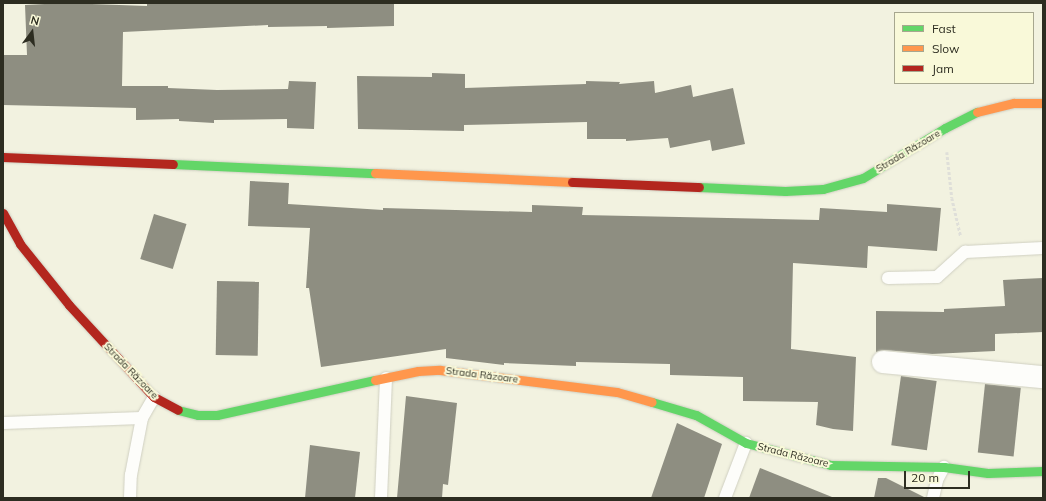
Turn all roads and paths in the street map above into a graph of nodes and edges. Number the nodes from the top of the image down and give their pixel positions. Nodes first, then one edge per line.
1 (1043, 103) edge
2 (944, 128) junction
3 (3, 157) edge
4 (3, 213) edge
5 (1043, 248) edge
6 (965, 252) junction
7 (888, 278) dead end
8 (883, 362) dead end
9 (1043, 377) edge
10 (386, 378) junction
11 (154, 397) junction
12 (142, 418) junction
13 (3, 423) edge
14 (746, 443) junction
15 (944, 467) junction
16 (1043, 471) edge
17 (130, 498) edge
18 (381, 498) edge
19 (725, 498) edge
20 (933, 498) edge

1 - 2 street, Strada Răzoare
2 - 3 street, Strada Răzoare
2 - 6 path
4 - 11 street, Strada Răzoare
5 - 6 lane
6 - 7 lane
8 - 9 street
10 - 11 street, Strada Răzoare
10 - 14 street, Strada Răzoare
10 - 18 lane
11 - 12 lane
12 - 13 lane
12 - 17 lane
14 - 15 street, Strada Răzoare
14 - 19 lane
15 - 16 street, Strada Răzoare
15 - 20 lane

